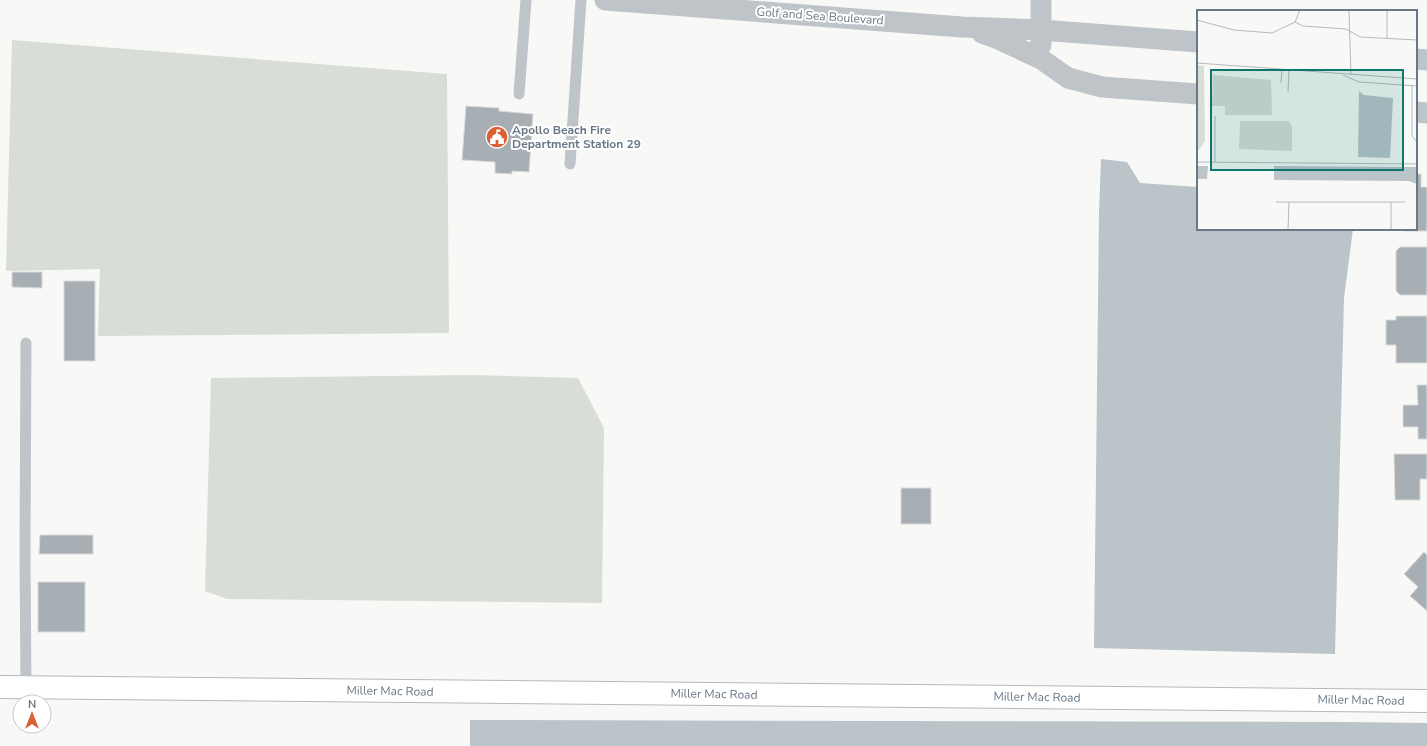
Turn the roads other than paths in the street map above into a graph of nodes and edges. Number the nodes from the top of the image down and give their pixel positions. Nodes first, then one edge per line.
1 (526, 0) edge
2 (581, 0) edge
3 (605, 0) edge
4 (1041, 0) edge
5 (962, 27) junction
6 (1041, 30) junction
7 (1197, 42) edge
8 (1041, 59) junction
9 (1417, 59) edge
10 (1427, 60) edge
11 (519, 94) dead end
12 (1197, 94) edge
13 (1417, 112) edge
14 (1427, 113) edge
15 (570, 164) dead end
16 (26, 343) dead end
17 (0, 687) edge
18 (26, 688) junction
19 (1427, 701) edge

1 - 11 lane
2 - 15 lane
3 - 5 street, Golf and Sea Boulevard
4 - 6 street
5 - 6 street, Golf and Sea Boulevard
5 - 8 street, Golf and Sea Boulevard
6 - 7 street, Golf and Sea Boulevard
6 - 8 street
8 - 12 street, Golf and Sea Boulevard
9 - 10 street
13 - 14 street
16 - 18 lane
17 - 18 street, Miller Mac Road
18 - 19 street, Miller Mac Road

